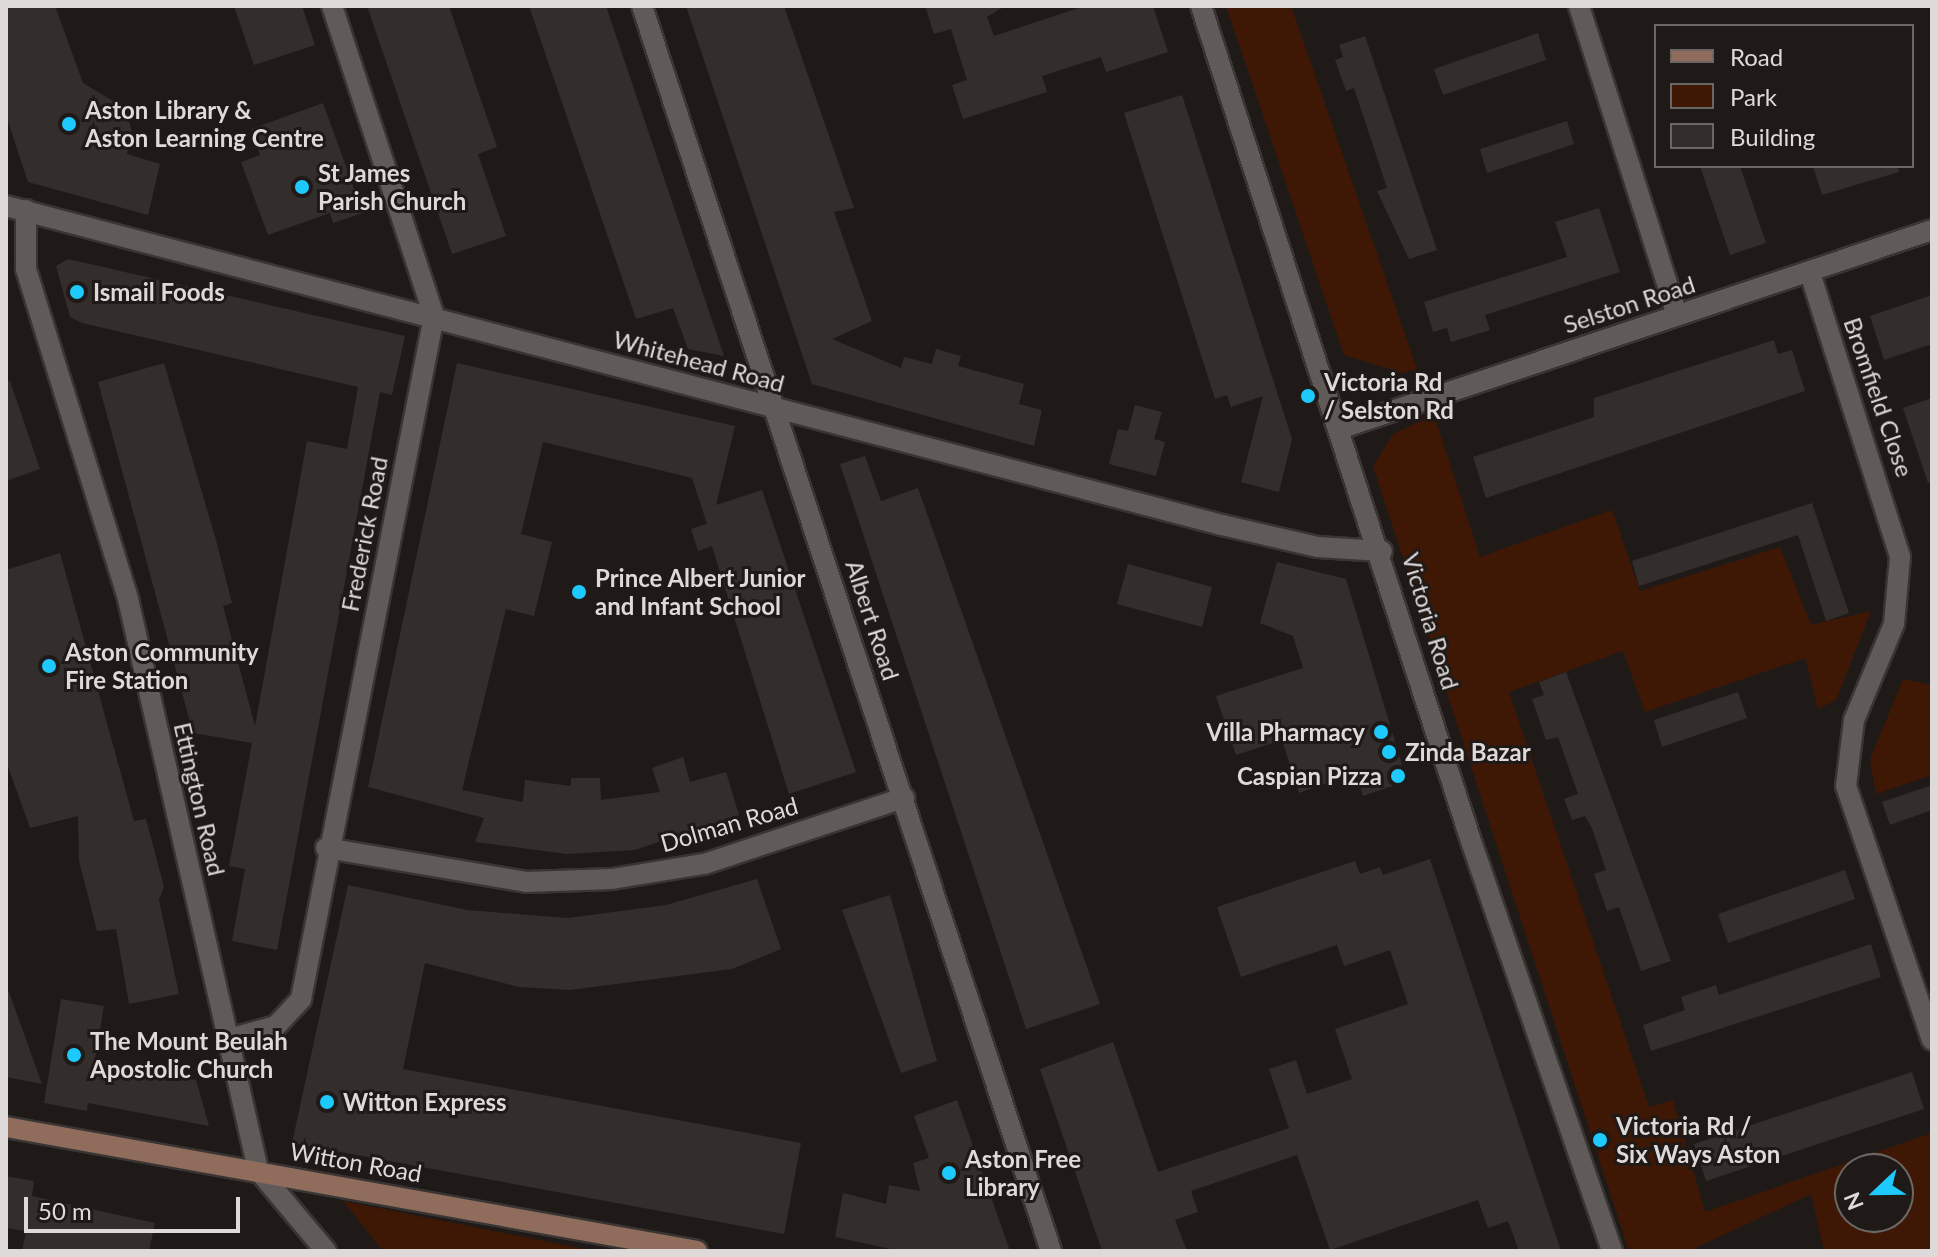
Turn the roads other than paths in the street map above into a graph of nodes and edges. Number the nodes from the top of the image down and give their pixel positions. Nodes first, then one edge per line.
1 (332, 6) edge
2 (642, 6) edge
3 (1201, 6) edge
4 (1579, 6) edge
5 (16, 208) edge
6 (1932, 230) edge
7 (1810, 273) junction
8 (1677, 315) junction
9 (434, 316) junction
10 (776, 409) junction
11 (1342, 428) junction
12 (1382, 551) junction
13 (904, 798) junction
14 (326, 848) junction
15 (229, 1039) junction
16 (1932, 1040) edge
17 (6, 1127) edge
18 (258, 1170) junction
19 (326, 1251) edge
20 (697, 1251) edge
21 (1051, 1251) edge
22 (1612, 1251) edge

1 - 9 street, Frederick Road
2 - 10 street, Albert Road
3 - 11 street, Victoria Road
4 - 8 street
5 - 9 street, Whitehead Road
5 - 15 street, Ettington Road
6 - 7 street, Selston Road
7 - 8 street, Selston Road
7 - 16 street, Bromfield Close
8 - 11 street, Selston Road
9 - 10 street, Whitehead Road
9 - 14 street, Frederick Road
10 - 12 street, Whitehead Road
10 - 13 street, Albert Road
11 - 12 street, Victoria Road
12 - 22 street, Victoria Road
13 - 14 street, Dolman Road
13 - 21 street, Albert Road
14 - 15 street, Frederick Road
15 - 18 street, Ettington Road
17 - 18 main road, Witton Road
18 - 19 street
18 - 20 main road, Witton Road

